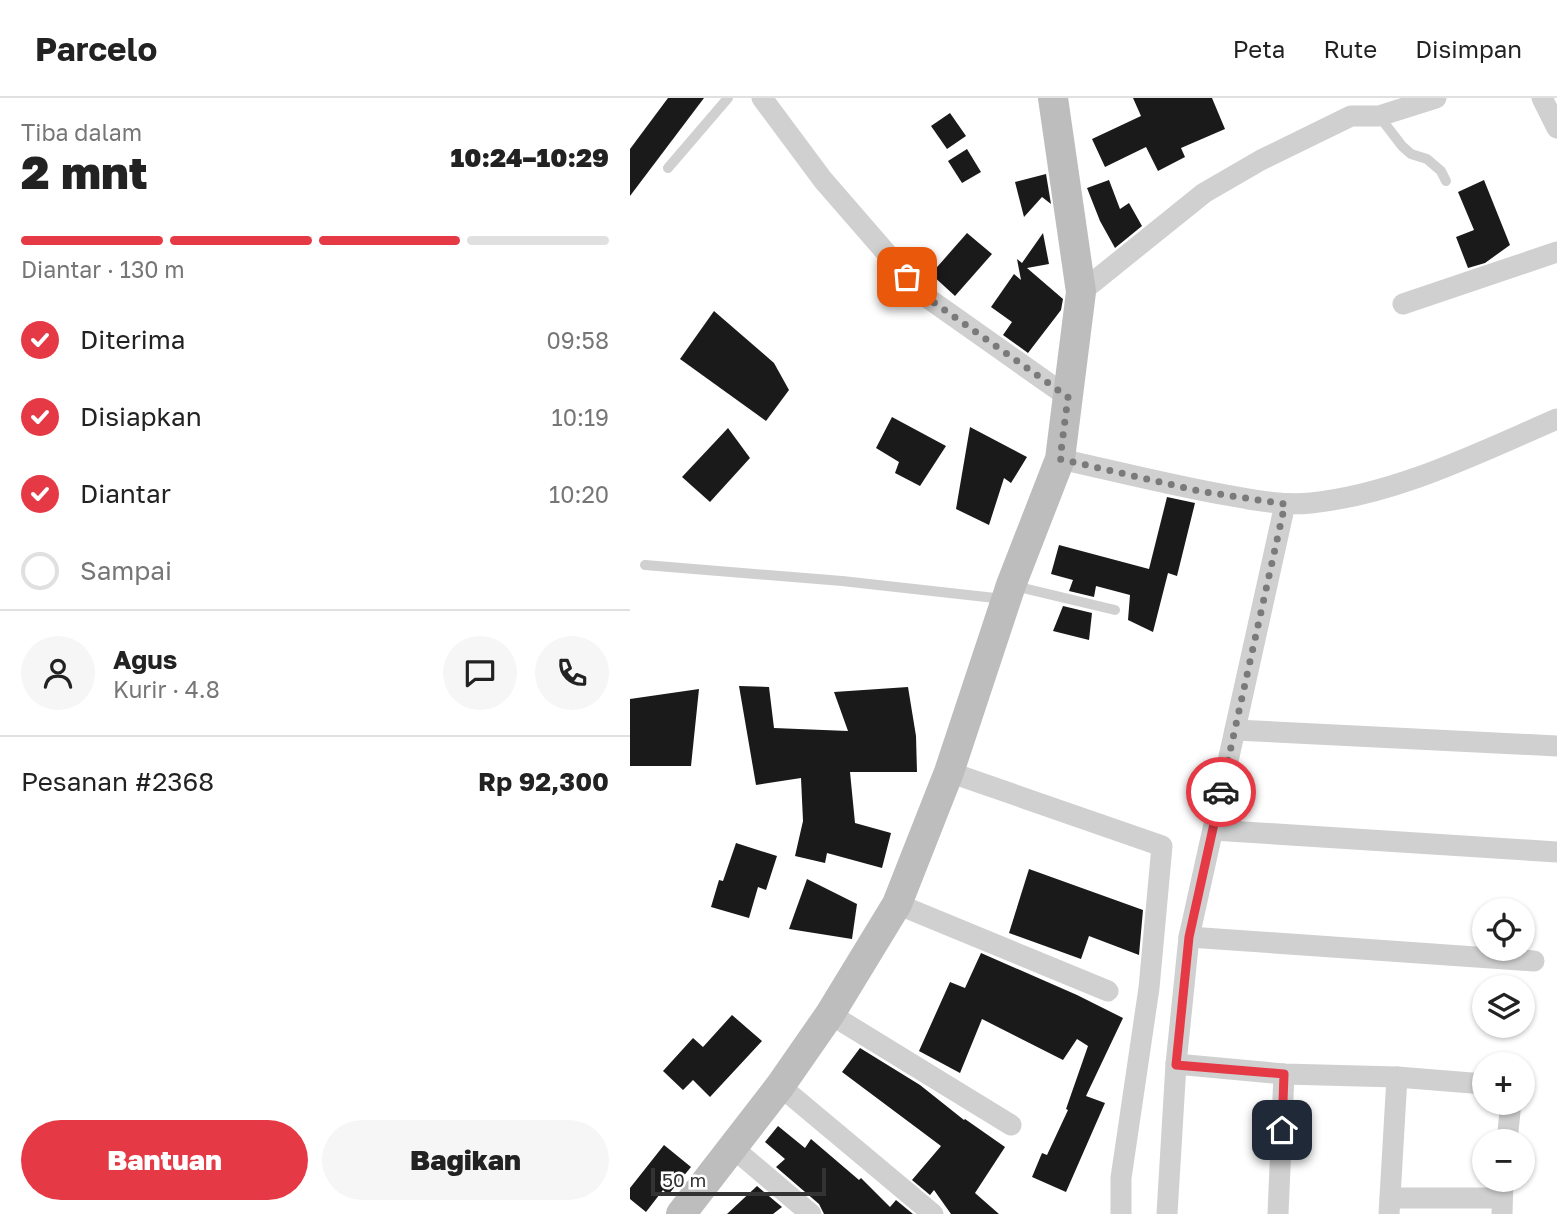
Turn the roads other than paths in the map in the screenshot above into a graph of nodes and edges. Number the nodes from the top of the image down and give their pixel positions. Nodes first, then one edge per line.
1 (728, 98) edge
2 (762, 98) edge
3 (1053, 98) edge
4 (1436, 98) edge
5 (1542, 98) edge
6 (1347, 107) edge
7 (1379, 116) junction
8 (1557, 128) edge
9 (668, 169) dead end
10 (1446, 181) dead end
11 (1557, 252) edge
12 (1081, 292) junction
13 (1403, 304) dead end
14 (1068, 397) junction
15 (1557, 419) edge
16 (1060, 459) junction
17 (1285, 504) junction
18 (645, 565) dead end
19 (1009, 592) junction
20 (1115, 610) dead end
21 (1235, 730) junction
22 (1557, 746) edge
23 (949, 772) junction
24 (1213, 830) junction
25 (1557, 852) edge
26 (897, 904) junction
27 (1189, 937) junction
28 (1472, 957) edge
29 (1108, 991) dead end
30 (830, 1014) junction
31 (1176, 1065) junction
32 (1284, 1074) junction
33 (1397, 1077) junction
34 (1472, 1083) edge
35 (780, 1086) junction
36 (1011, 1125) dead end
37 (733, 1148) junction
38 (1502, 1197) edge
39 (1390, 1206) edge
40 (681, 1214) edge
41 (811, 1214) edge
42 (933, 1214) edge
43 (1121, 1214) edge
44 (1167, 1214) edge
45 (1278, 1214) edge

1 - 9 lane
2 - 14 street
3 - 12 street
4 - 7 street
5 - 8 street
6 - 7 street
6 - 12 street
7 - 10 lane
11 - 13 street
12 - 14 street
14 - 16 street
15 - 17 street
16 - 17 street
16 - 19 street
17 - 21 street
18 - 19 lane
19 - 20 lane
19 - 23 street
21 - 22 street
21 - 24 street
23 - 26 street
23 - 43 street
24 - 25 street
24 - 27 street
26 - 29 street
26 - 30 street
27 - 28 street
27 - 31 street
30 - 35 street
30 - 36 street
31 - 32 street
31 - 44 street
32 - 33 street
32 - 45 street
33 - 34 street
33 - 39 street
35 - 37 street
35 - 42 street
37 - 40 street
37 - 41 street
38 - 39 street

